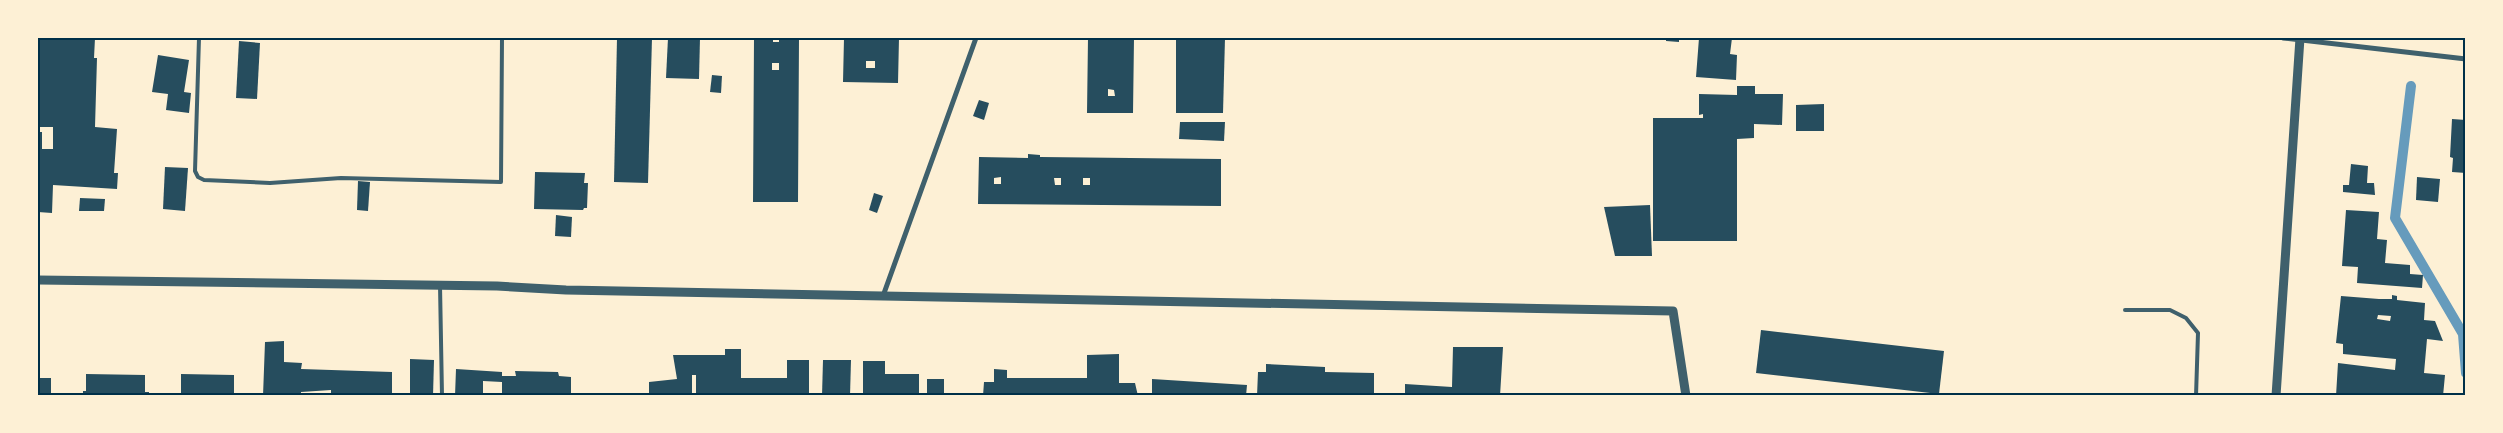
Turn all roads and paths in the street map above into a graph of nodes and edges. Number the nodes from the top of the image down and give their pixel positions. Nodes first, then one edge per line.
1 (199, 38) edge
2 (502, 38) edge
3 (976, 38) edge
4 (2283, 38) edge
5 (2300, 39) edge
6 (2466, 59) edge
7 (38, 280) edge
8 (440, 285) junction
9 (883, 296) junction
10 (2125, 310) dead end
11 (442, 396) edge
12 (1686, 396) edge
13 (2196, 396) edge
14 (2276, 396) edge

1 - 2 lane
3 - 9 street
4 - 5 street
5 - 6 street
5 - 14 street
7 - 8 street
8 - 9 street
8 - 11 lane
9 - 12 street
10 - 13 lane

